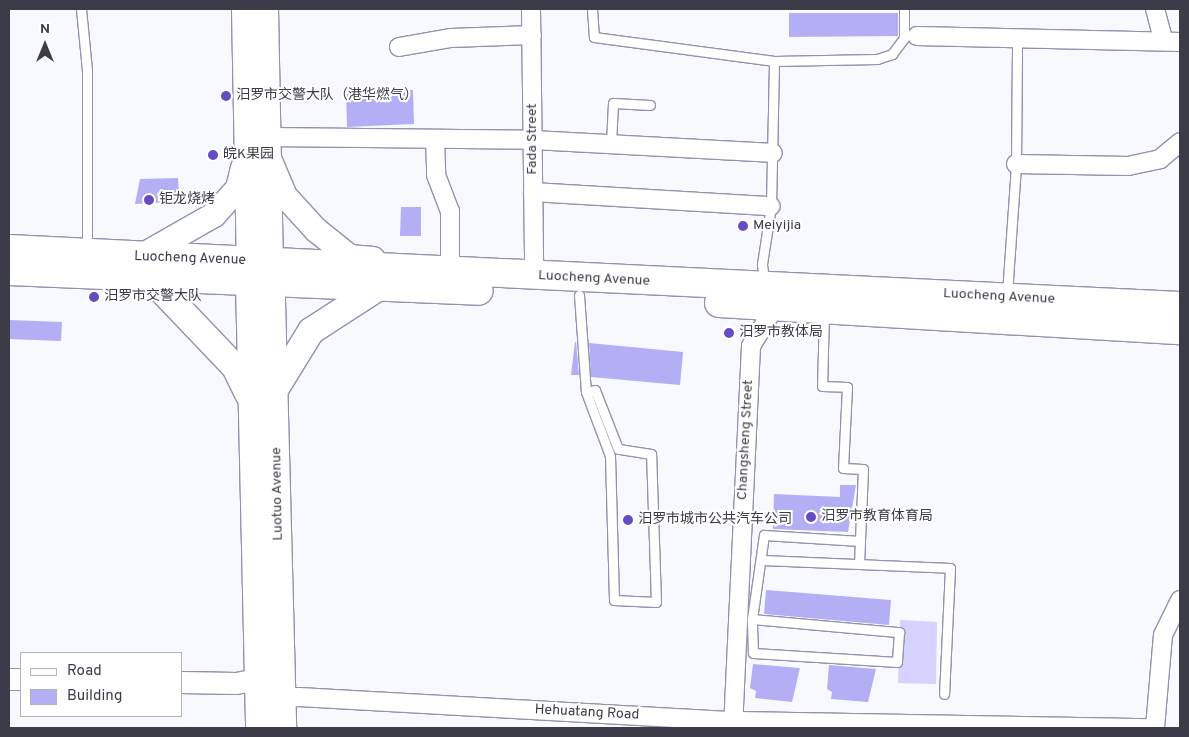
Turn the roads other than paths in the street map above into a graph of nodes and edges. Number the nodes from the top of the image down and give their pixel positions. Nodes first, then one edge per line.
1 (81, 9) edge
2 (244, 9) edge
3 (266, 9) edge
4 (531, 9) edge
5 (592, 9) edge
6 (904, 9) edge
7 (1154, 9) edge
8 (532, 35) junction
9 (917, 36) dead end
10 (1017, 37) junction
11 (1163, 38) junction
12 (1180, 42) edge
13 (399, 47) dead end
14 (774, 61) junction
15 (650, 105) dead end
16 (435, 139) junction
17 (533, 140) junction
18 (1180, 142) edge
19 (611, 143) junction
20 (261, 149) junction
21 (773, 153) junction
22 (1016, 164) junction
23 (533, 192) junction
24 (771, 206) junction
25 (9, 249) edge
26 (87, 253) junction
27 (450, 265) junction
28 (144, 267) junction
29 (534, 268) junction
30 (9, 271) edge
31 (260, 271) junction
32 (569, 286) junction
33 (379, 287) junction
34 (770, 297) junction
35 (1007, 297) junction
36 (1180, 306) edge
37 (824, 310) junction
38 (1180, 330) edge
39 (276, 389) junction
40 (586, 392) junction
41 (249, 397) junction
42 (860, 541) junction
43 (762, 560) junction
44 (859, 564) junction
45 (1180, 600) edge
46 (752, 619) junction
47 (182, 682) edge
48 (266, 693) junction
49 (944, 694) dead end
50 (182, 697) edge
51 (733, 724) edge
52 (259, 728) edge
53 (283, 728) edge
54 (1155, 728) edge

1 - 26 lane
2 - 20 main road
3 - 20 main road
4 - 8 street, Fada Street
5 - 14 lane
6 - 14 lane
7 - 11 street
8 - 13 street
8 - 17 street, Fada Street
9 - 10 street
10 - 11 street
10 - 22 lane
11 - 12 street
14 - 21 lane
15 - 19 lane
16 - 17 street
16 - 20 street
16 - 27 street
17 - 19 street
17 - 23 street, Fada Street
18 - 22 street
19 - 21 street
20 - 27 main road
20 - 28 main road
20 - 31 main road
21 - 24 lane
22 - 35 lane
23 - 24 street
23 - 29 street, Fada Street
24 - 34 lane
25 - 26 highway, Luocheng Avenue
26 - 28 highway, Luocheng Avenue
27 - 29 main road
28 - 30 highway, Luocheng Avenue
28 - 31 highway, Luocheng Avenue
28 - 41 main road
29 - 32 main road
31 - 32 highway, Luocheng Avenue
31 - 33 highway, Luocheng Avenue
31 - 39 main road, Luotuo Avenue
31 - 41 main road, Luotuo Avenue
32 - 33 highway, Luocheng Avenue
32 - 34 highway, Luocheng Avenue
32 - 40 lane
33 - 39 main road
34 - 35 highway, Luocheng Avenue
34 - 37 highway, Luocheng Avenue
34 - 51 street, Changsheng Street
35 - 36 highway, Luocheng Avenue
37 - 38 highway, Luocheng Avenue
37 - 42 lane
39 - 48 main road, Luotuo Avenue
40 - 40 lane
41 - 48 main road, Luotuo Avenue
42 - 43 lane
42 - 44 lane
43 - 44 lane
43 - 46 lane
44 - 49 lane
45 - 54 street
46 - 46 lane
47 - 48 street
48 - 50 street
48 - 51 street, Hehuatang Road
48 - 52 main road, Luotuo Avenue
48 - 53 main road, Luotuo Avenue
51 - 54 street, Hehuatang Road

